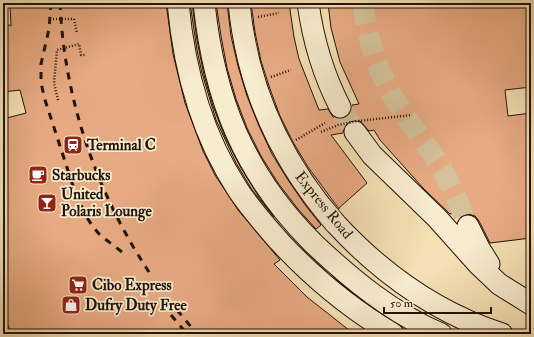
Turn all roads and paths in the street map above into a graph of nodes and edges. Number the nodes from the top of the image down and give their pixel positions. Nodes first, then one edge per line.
1 (178, 3) edge
2 (204, 3) edge
3 (239, 3) edge
4 (308, 3) edge
5 (50, 19) dead end
6 (77, 33) dead end
7 (85, 55) dead end
8 (58, 100) dead end
9 (340, 107) tunnel mouth
10 (412, 115) dead end
11 (321, 132) dead end
12 (355, 132) tunnel mouth
13 (468, 226) tunnel mouth
14 (526, 301) edge
15 (393, 334) edge
16 (441, 334) edge
17 (502, 334) edge

1 - 15 street, bridge
2 - 16 street, bridge
3 - 17 street, Express Road, bridge
4 - 9 street
5 - 6 path
7 - 8 path
10 - 11 path, bridge
12 - 14 street
13 - 14 street

